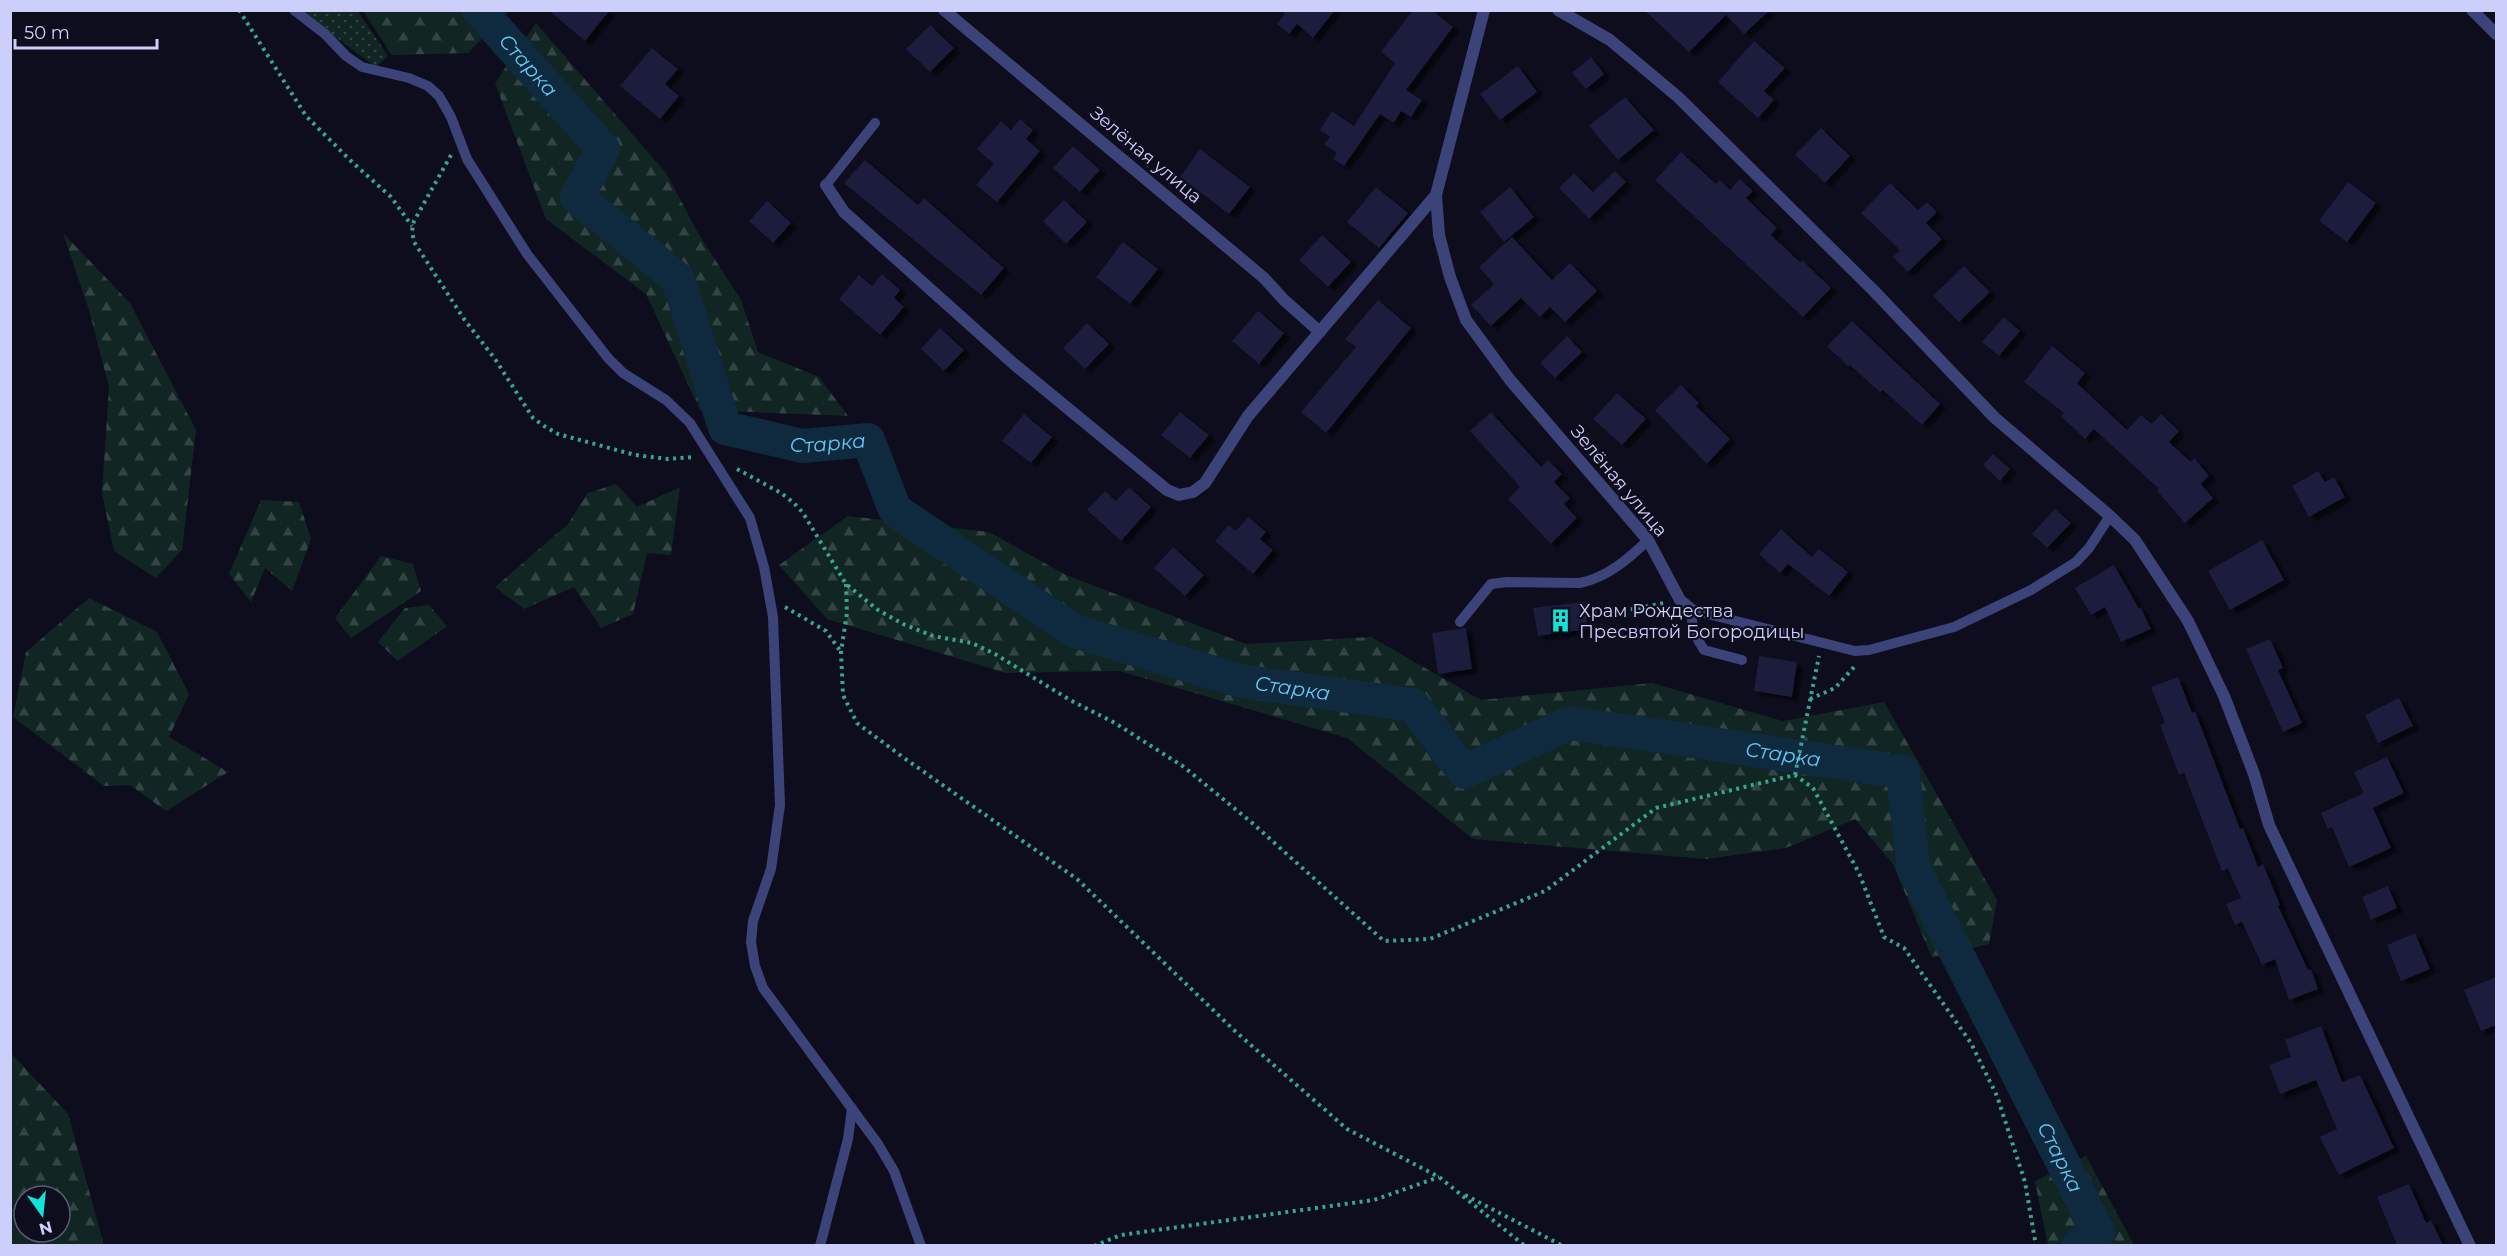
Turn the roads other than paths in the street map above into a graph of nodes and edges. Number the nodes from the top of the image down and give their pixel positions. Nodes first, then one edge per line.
1 (294, 10) edge
2 (945, 10) edge
3 (1484, 10) edge
4 (1558, 10) edge
5 (2472, 10) edge
6 (2496, 34) edge
7 (875, 123) dead end
8 (826, 186) joint
9 (1436, 195) junction
10 (1320, 332) junction
11 (2110, 516) junction
12 (1648, 540) junction
13 (1692, 610) junction
14 (1460, 621) dead end
15 (1742, 660) dead end
16 (852, 1108) junction
17 (820, 1245) edge
18 (921, 1245) edge
19 (2470, 1245) edge

1 - 16 lane
2 - 10 street, Зелёная улица
3 - 9 street, Зелёная улица
4 - 11 street
5 - 6 street
7 - 8 lane
8 - 10 street
9 - 10 street
9 - 12 street, Зелёная улица
11 - 13 lane, Зелёная улица
11 - 19 street
12 - 13 street, Зелёная улица
12 - 14 lane
13 - 15 lane
16 - 17 lane
16 - 18 lane

